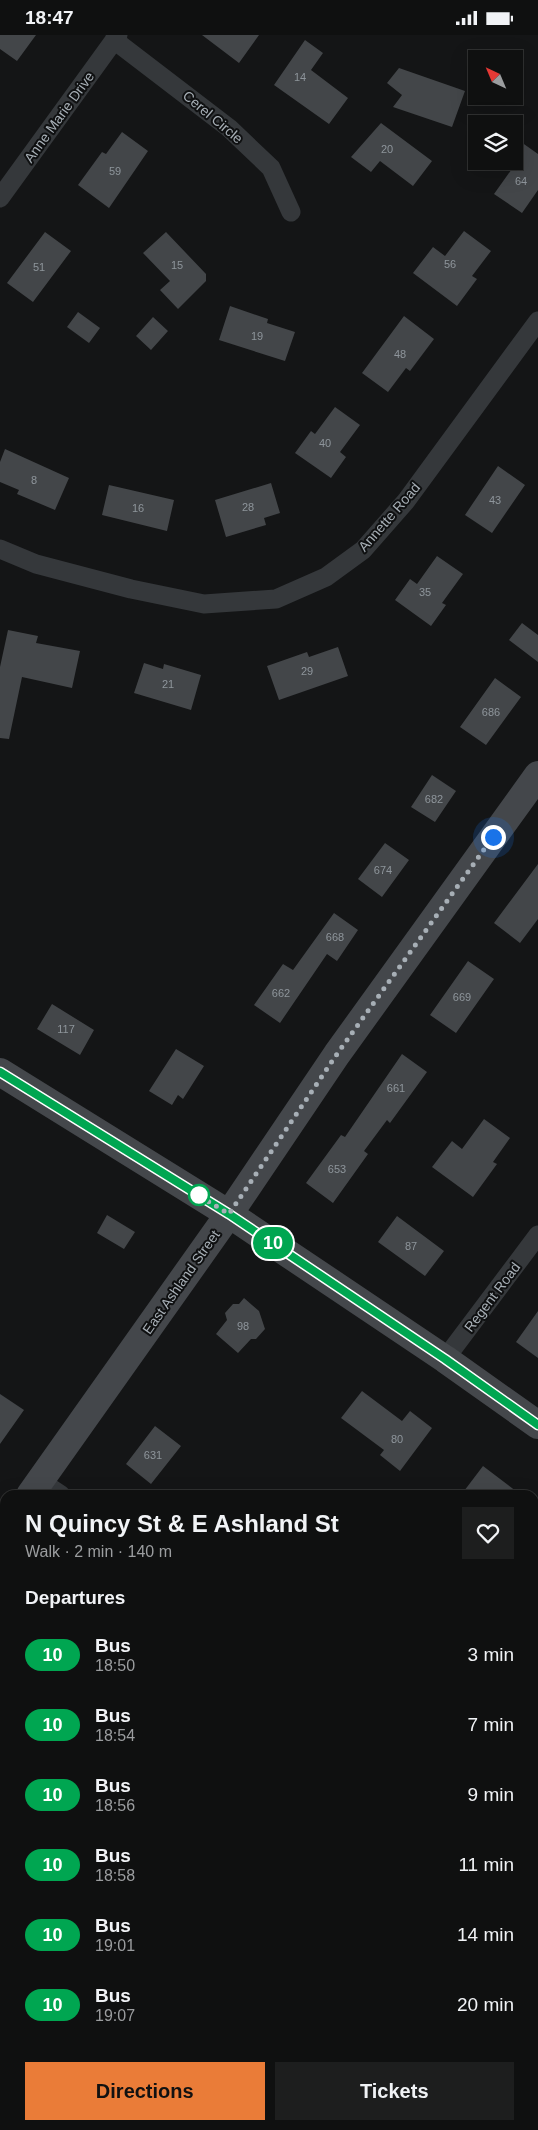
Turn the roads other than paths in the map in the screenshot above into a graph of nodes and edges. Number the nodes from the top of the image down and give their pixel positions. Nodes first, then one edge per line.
1 (116, 37) edge
2 (0, 198) edge
3 (291, 213) dead end
4 (538, 321) edge
5 (0, 549) edge
6 (538, 775) edge
7 (0, 1073) edge
8 (229, 1214) junction
9 (538, 1235) edge
10 (445, 1359) junction
11 (538, 1425) edge
12 (44, 1490) edge

1 - 2 street, Anne Marie Drive
1 - 3 street, Cerel Circle
4 - 5 street, Annette Road
6 - 8 main road, East Ashland Street
7 - 8 main road
8 - 10 main road
8 - 12 main road, East Ashland Street
9 - 10 street, Regent Road
10 - 11 main road

